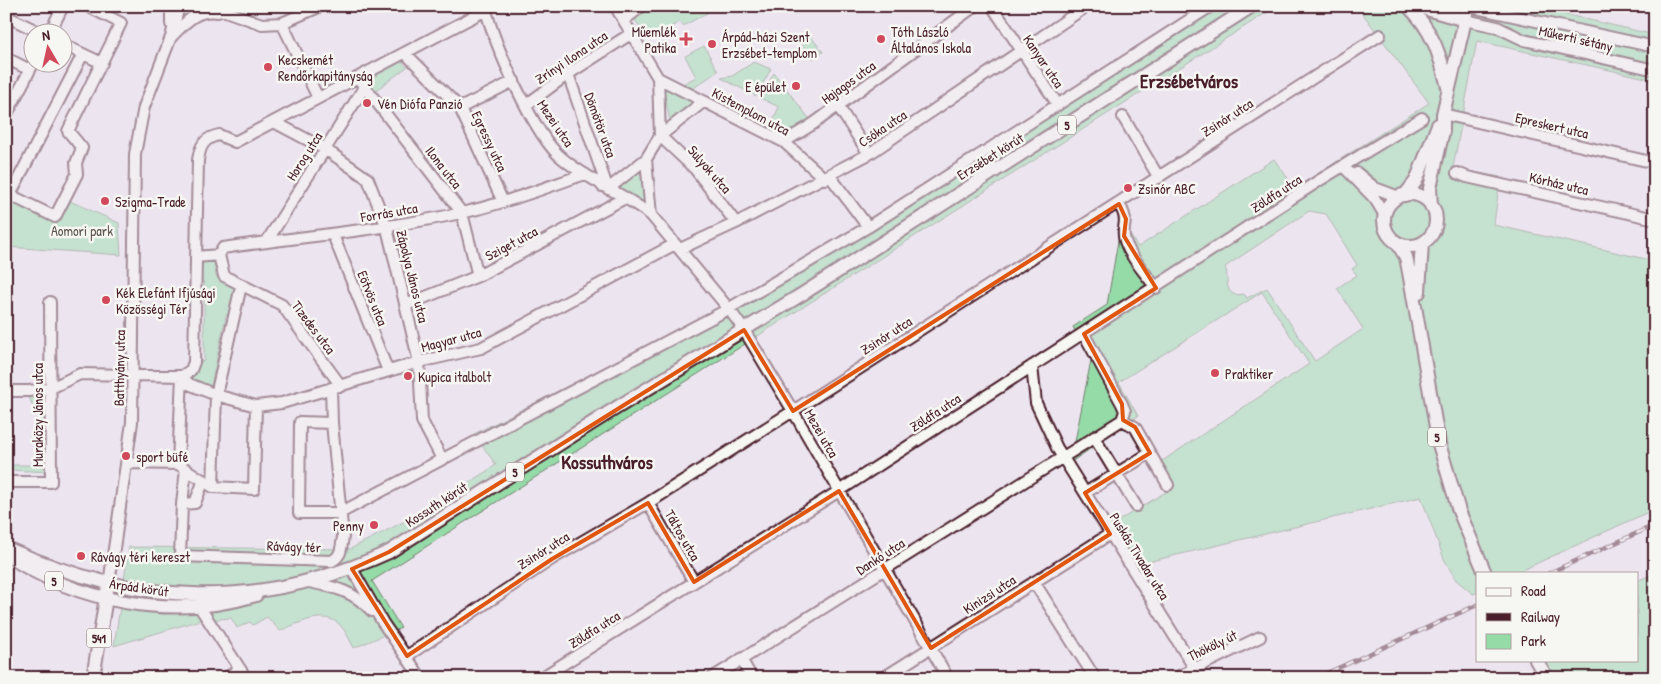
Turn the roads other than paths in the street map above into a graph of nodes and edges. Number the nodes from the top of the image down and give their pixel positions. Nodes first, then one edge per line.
1 (63, 6) edge
2 (87, 6) edge
3 (170, 6) edge
4 (179, 6) edge
5 (192, 6) edge
6 (211, 6) edge
7 (222, 6) edge
8 (321, 6) edge
9 (615, 6) edge
10 (642, 6) edge
11 (975, 6) edge
12 (992, 6) edge
13 (1087, 6) edge
14 (1211, 6) edge
15 (1252, 6) edge
16 (1408, 6) edge
17 (1416, 6) edge
18 (1467, 6) edge
19 (486, 8) edge
20 (6, 16) edge
21 (236, 16) junction
22 (624, 20) junction
23 (1465, 20) junction
24 (55, 22) edge
25 (282, 23) junction
26 (22, 24) edge
27 (632, 33) junction
28 (1380, 35) dead end
29 (171, 38) junction
30 (1655, 47) edge
31 (72, 49) edge
32 (1021, 51) junction
33 (405, 53) junction
34 (83, 54) junction
35 (6, 58) edge
36 (102, 62) junction
37 (22, 63) edge
38 (1655, 70) edge
39 (29, 72) edge
40 (568, 74) junction
41 (358, 78) junction
42 (658, 78) junction
43 (514, 81) junction
44 (365, 86) junction
45 (1449, 90) junction
46 (318, 98) junction
47 (703, 102) junction
48 (526, 104) junction
49 (1058, 105) junction
50 (838, 106) junction
51 (460, 108) junction
52 (1443, 114) junction
53 (6, 116) edge
54 (1123, 117) dead end
55 (1422, 118) dead end
56 (274, 122) junction
57 (660, 136) junction
58 (784, 142) junction
59 (325, 149) junction
60 (869, 154) junction
61 (646, 159) junction
62 (1655, 163) edge
63 (1343, 166) junction
64 (1457, 173) dead end
65 (584, 174) junction
66 (827, 177) junction
67 (1159, 178) junction
68 (605, 187) junction
69 (1402, 196) junction
70 (625, 198) junction
71 (503, 202) junction
72 (1118, 204) junction
73 (1431, 206) junction
74 (462, 213) junction
75 (1384, 214) junction
76 (651, 215) junction
77 (1655, 219) edge
78 (736, 223) junction
79 (868, 227) junction
80 (387, 228) junction
81 (333, 235) junction
82 (267, 241) junction
83 (1422, 243) junction
84 (1398, 244) junction
85 (677, 246) junction
86 (219, 255) junction
87 (196, 257) junction
88 (478, 276) junction
89 (241, 286) junction
90 (1156, 288) junction
91 (50, 302) dead end
92 (406, 305) junction
93 (729, 309) junction
94 (1419, 322) junction
95 (744, 330) junction
96 (1084, 334) junction
97 (419, 362) junction
98 (1032, 366) junction
99 (388, 371) junction
100 (133, 375) junction
101 (182, 376) junction
102 (336, 387) junction
103 (51, 388) junction
104 (6, 391) edge
105 (216, 395) junction
106 (256, 406) junction
107 (794, 411) junction
108 (1122, 420) junction
109 (332, 423) junction
110 (1094, 437) junction
111 (1150, 454) junction
112 (1063, 457) junction
113 (442, 459) junction
114 (127, 463) junction
115 (182, 466) junction
116 (1116, 474) junction
117 (204, 480) junction
118 (6, 482) edge
119 (1168, 485) dead end
120 (213, 487) junction
121 (839, 491) junction
122 (1085, 493) junction
123 (648, 502) junction
124 (182, 504) junction
125 (1136, 506) dead end
126 (340, 513) junction
127 (1110, 534) junction
128 (6, 548) edge
129 (6, 554) edge
130 (352, 569) junction
131 (886, 569) junction
132 (1485, 572) edge
133 (309, 582) junction
134 (694, 582) junction
135 (1034, 582) junction
136 (109, 584) junction
137 (275, 590) junction
138 (106, 598) junction
139 (199, 606) junction
140 (383, 623) junction
141 (1260, 637) dead end
142 (930, 648) junction
143 (407, 656) junction
144 (741, 659) junction
145 (1537, 662) edge
146 (1195, 669) junction
147 (243, 673) edge
148 (89, 677) edge
149 (226, 678) edge
150 (421, 678) edge
151 (541, 678) edge
152 (712, 678) edge
153 (752, 678) edge
154 (883, 678) edge
155 (948, 678) edge
156 (1095, 678) edge
157 (1175, 678) edge
158 (1547, 678) edge

1 - 24 street
2 - 36 street
3 - 29 street
4 - 29 street, Batthyány utca
5 - 29 street, Batthyány utca
6 - 21 street
7 - 21 street
8 - 25 street
9 - 22 street
10 - 22 street
11 - 50 street, Hajagos utca
12 - 32 street, Kanyar utca
13 - 32 street, Csóka utca
14 - 49 street
15 - 95 main road, Erzsébet körút / 5
16 - 45 main road, 5
17 - 23 main road
18 - 23 main road, 5
18 - 30 street, Műkerti sétány
19 - 33 street
19 - 43 street, Mezei utca
20 - 26 street
21 - 25 street
21 - 29 street
22 - 27 street
23 - 38 street, Műkerti sétány
23 - 45 main road, 5
25 - 46 street
27 - 40 street, Zrínyi Ilona utca
27 - 42 street
28 - 67 street, Zsinór utca
29 - 100 street, Batthyány utca
31 - 34 street
32 - 49 street, Kanyar utca
32 - 60 street, Csóka utca
33 - 41 street
33 - 51 street, Egressy utca
34 - 36 street
34 - 36 street
35 - 37 street
39 - 53 street
40 - 48 street, Zrínyi Ilona utca
40 - 68 street, Dömötör utca
41 - 44 street, Ilona utca
41 - 46 street
42 - 47 street, Kistemplom utca
42 - 57 street
43 - 48 street, Mezei utca
43 - 51 street
44 - 59 street, Horog utca
44 - 74 street, Ilona utca
45 - 52 main road, 5
46 - 56 street
47 - 57 street
47 - 58 street, Kistemplom utca
48 - 65 street, Mezei utca
49 - 79 street
50 - 58 street, Hajagos utca
50 - 60 street
51 - 71 street, Egressy utca
52 - 62 street, Epreskert utca
52 - 69 main road, 5
52 - 73 main road, 5
54 - 67 street
55 - 63 street, Zöldfa utca
56 - 59 street, Zápolya János utca
56 - 87 street
57 - 61 street
57 - 78 street, Sulyok utca
58 - 66 street, Kistemplom utca
59 - 80 street, Zápolya János utca
59 - 82 street, Horog utca
60 - 66 street, Csóka utca
61 - 68 street
61 - 76 street
63 - 69 street
63 - 75 street
63 - 90 street, Zöldfa utca
64 - 77 street, Kórház utca
65 - 68 street, Mezei utca
65 - 71 street, Forrás utca
66 - 78 street, Csóka utca
66 - 79 street, Kistemplom utca
67 - 72 street, Zsinór utca
68 - 70 street, Mezei utca
69 - 73 main road
69 - 75 main road, 5
70 - 76 street, Mezei utca
70 - 88 street, Sziget utca
71 - 74 street, Forrás utca
72 - 90 street
72 - 107 street, Zsinór utca
73 - 83 main road, 5
74 - 80 street, Forrás utca
74 - 88 street, Ilona utca
75 - 84 main road, 5
76 - 85 street, Mezei utca
78 - 85 street, Csóka utca
79 - 93 street
80 - 81 street, Forrás utca
80 - 92 street, Zápolya János utca
81 - 82 street, Forrás utca
81 - 99 street, Eötvös utca
82 - 86 street, Forrás utca
83 - 84 main road
83 - 94 main road, 5
84 - 94 main road, 5
85 - 93 street, Mezei utca
85 - 97 street, Magyar utca
86 - 87 street, Forrás utca
86 - 89 street, Tizedes utca
87 - 101 street
88 - 92 street, Sziget utca
89 - 102 street, Tizedes utca
89 - 105 street
90 - 96 street, Zöldfa utca
91 - 103 street, Muraközy János utca
92 - 97 street, Zápolya János utca
93 - 95 street, Mezei utca
93 - 113 street
94 - 132 main road, 5
95 - 107 street, Mezei utca
95 - 130 main road, Kossuth körút / 5
96 - 98 street, Zöldfa utca
96 - 108 street
97 - 99 street, Magyar utca
97 - 113 street, Zápolya János utca
98 - 112 street, Puskás Tivadar utca
98 - 121 street, Zöldfa utca
99 - 102 street, Magyar utca
100 - 101 street
100 - 103 street
100 - 114 street, Batthyány utca
101 - 105 street, Magyar utca
101 - 115 street, Rávágy tér
102 - 106 street, Magyar utca
102 - 109 street
103 - 104 street
103 - 118 street, Muraközy János utca
105 - 106 street, Magyar utca
105 - 120 street
106 - 120 street
107 - 121 street, Mezei utca
107 - 123 street, Zsinór utca
108 - 110 street, Dankó utca
108 - 111 street
109 - 126 street
109 - 126 street
110 - 112 street, Dankó utca
110 - 116 street
111 - 116 street
111 - 119 street
112 - 122 street, Puskás Tivadar utca
112 - 131 street, Dankó utca
113 - 126 street
114 - 115 street
114 - 136 street, Batthyány utca
115 - 117 street
115 - 124 street, Rávágy tér
116 - 122 street
116 - 125 street
117 - 120 street
117 - 124 street
121 - 131 street, Mezei utca
121 - 134 street, Zöldfa utca
122 - 127 street, Puskás Tivadar utca
123 - 134 street, Táltos utca
123 - 143 street, Zsinór utca
124 - 126 street, Rávágy tér
127 - 135 street, Kinizsi utca
127 - 146 street, Puskás Tivadar utca
128 - 136 main road, Árpád körút / 5
129 - 138 main road, Árpád körút / 5
130 - 133 main road, Kossuth körút / 5
130 - 140 street
131 - 142 street, Mezei utca
131 - 144 street, Dankó utca
133 - 137 main road, Kossuth körút / 5
133 - 140 street
134 - 151 street, Zöldfa utca
135 - 142 street, Kinizsi utca
135 - 156 street
136 - 137 main road, Kossuth körút / 5
136 - 138 main road, 541
137 - 139 main road, Árpád körút / 5
138 - 139 main road, Árpád körút / 5
138 - 148 main road, 541
139 - 147 street
140 - 143 street
141 - 146 street, Thököly út
142 - 154 street, Kinizsi utca
142 - 155 street, Mezei utca
143 - 150 street
144 - 152 street, Dankó utca
144 - 153 street
145 - 158 main road
146 - 157 street, Thököly út
147 - 149 street

